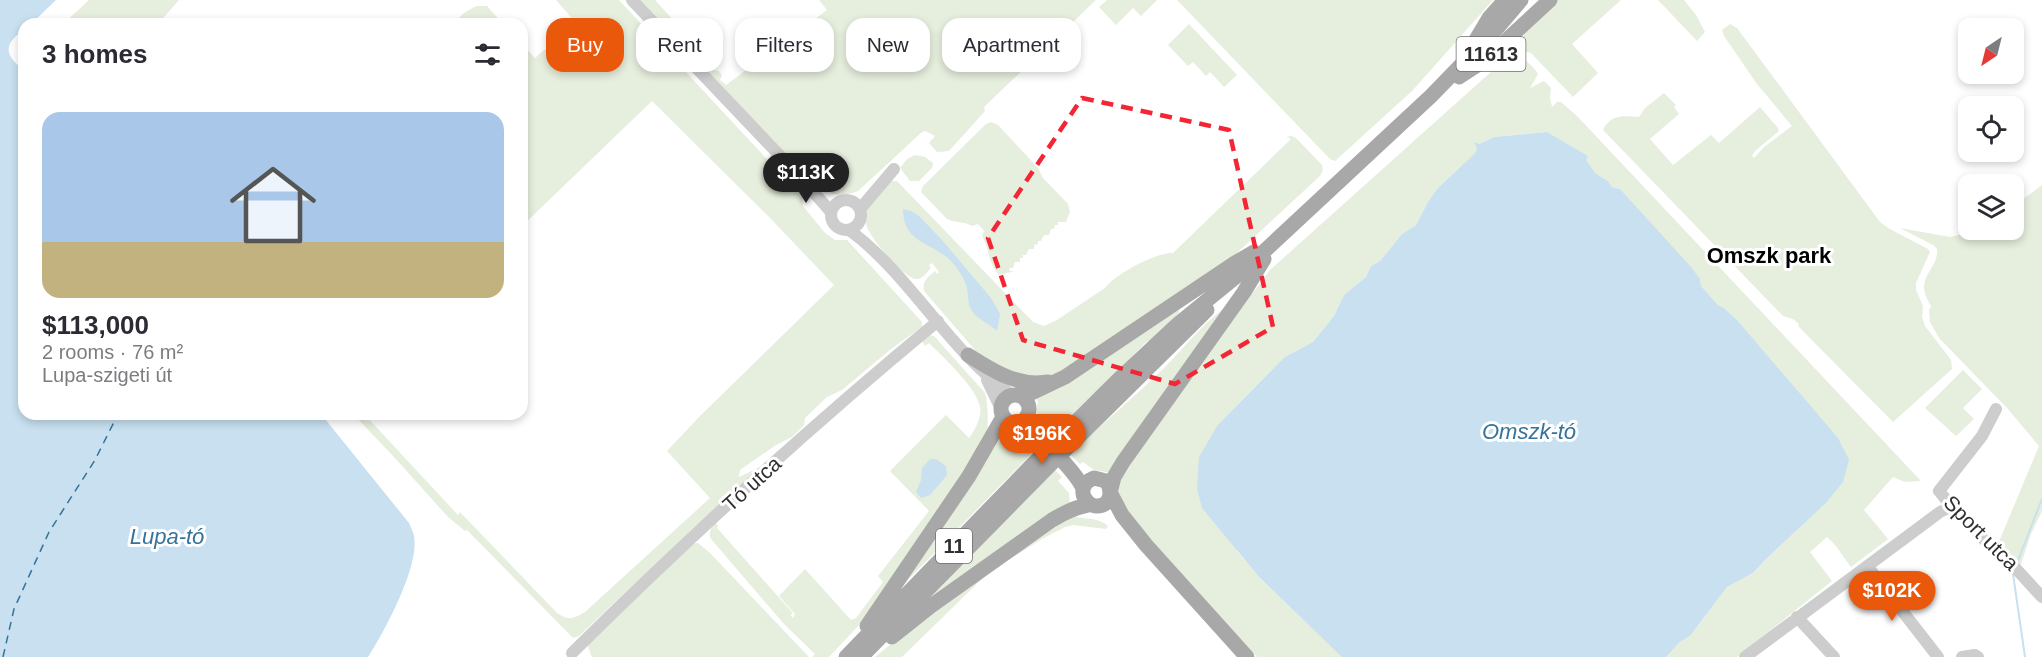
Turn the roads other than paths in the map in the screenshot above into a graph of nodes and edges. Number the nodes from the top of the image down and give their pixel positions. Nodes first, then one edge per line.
1 (632, 0) edge
2 (1505, 0) edge
3 (1521, 0) edge
4 (1550, 0) edge
5 (1458, 68) junction
6 (1431, 96) junction
7 (894, 169) dead end
8 (884, 179) junction
9 (803, 180) junction
10 (846, 200) junction
11 (831, 212) junction
12 (860, 214) junction
13 (849, 230) junction
14 (1275, 241) junction
15 (894, 271) junction
16 (938, 321) junction
17 (968, 355) junction
18 (1065, 376) junction
19 (1018, 396) junction
20 (1996, 410) dead end
21 (1002, 412) junction
22 (1028, 423) junction
23 (1084, 478) junction
24 (1111, 492) junction
25 (1093, 505) junction
26 (1950, 507) junction
27 (1146, 545) junction
28 (1868, 567) junction
29 (2042, 597) edge
30 (1797, 617) junction
31 (572, 652) dead end
32 (852, 656) edge
33 (866, 657) edge
34 (1247, 657) edge
35 (1744, 657) edge
36 (1834, 657) edge
37 (1938, 657) edge
38 (1962, 657) edge
39 (1978, 657) edge

1 - 9 street
2 - 5 main road
3 - 5 main road, 11
4 - 6 main road, 11613
5 - 6 main road, 11
6 - 14 main road, 11
7 - 8 street
8 - 10 street
8 - 12 street
9 - 10 street
9 - 11 street
10 - 11 street
10 - 12 street
11 - 13 street
12 - 13 street
12 - 15 street
13 - 15 street
14 - 18 main road
14 - 24 main road
14 - 32 main road, 11
15 - 16 street
16 - 17 street
16 - 31 street, Tó utca
17 - 18 main road
17 - 19 street
17 - 21 street
18 - 19 main road
19 - 21 main road
19 - 22 main road
20 - 26 street, Sport utca
21 - 22 main road
21 - 32 main road
22 - 23 main road
23 - 24 main road
23 - 25 main road
24 - 25 main road
24 - 27 main road
25 - 27 main road
25 - 33 main road
26 - 28 street
26 - 29 street, Sport utca
27 - 34 main road
28 - 30 street
28 - 37 street
30 - 35 street
30 - 36 street
38 - 39 street

